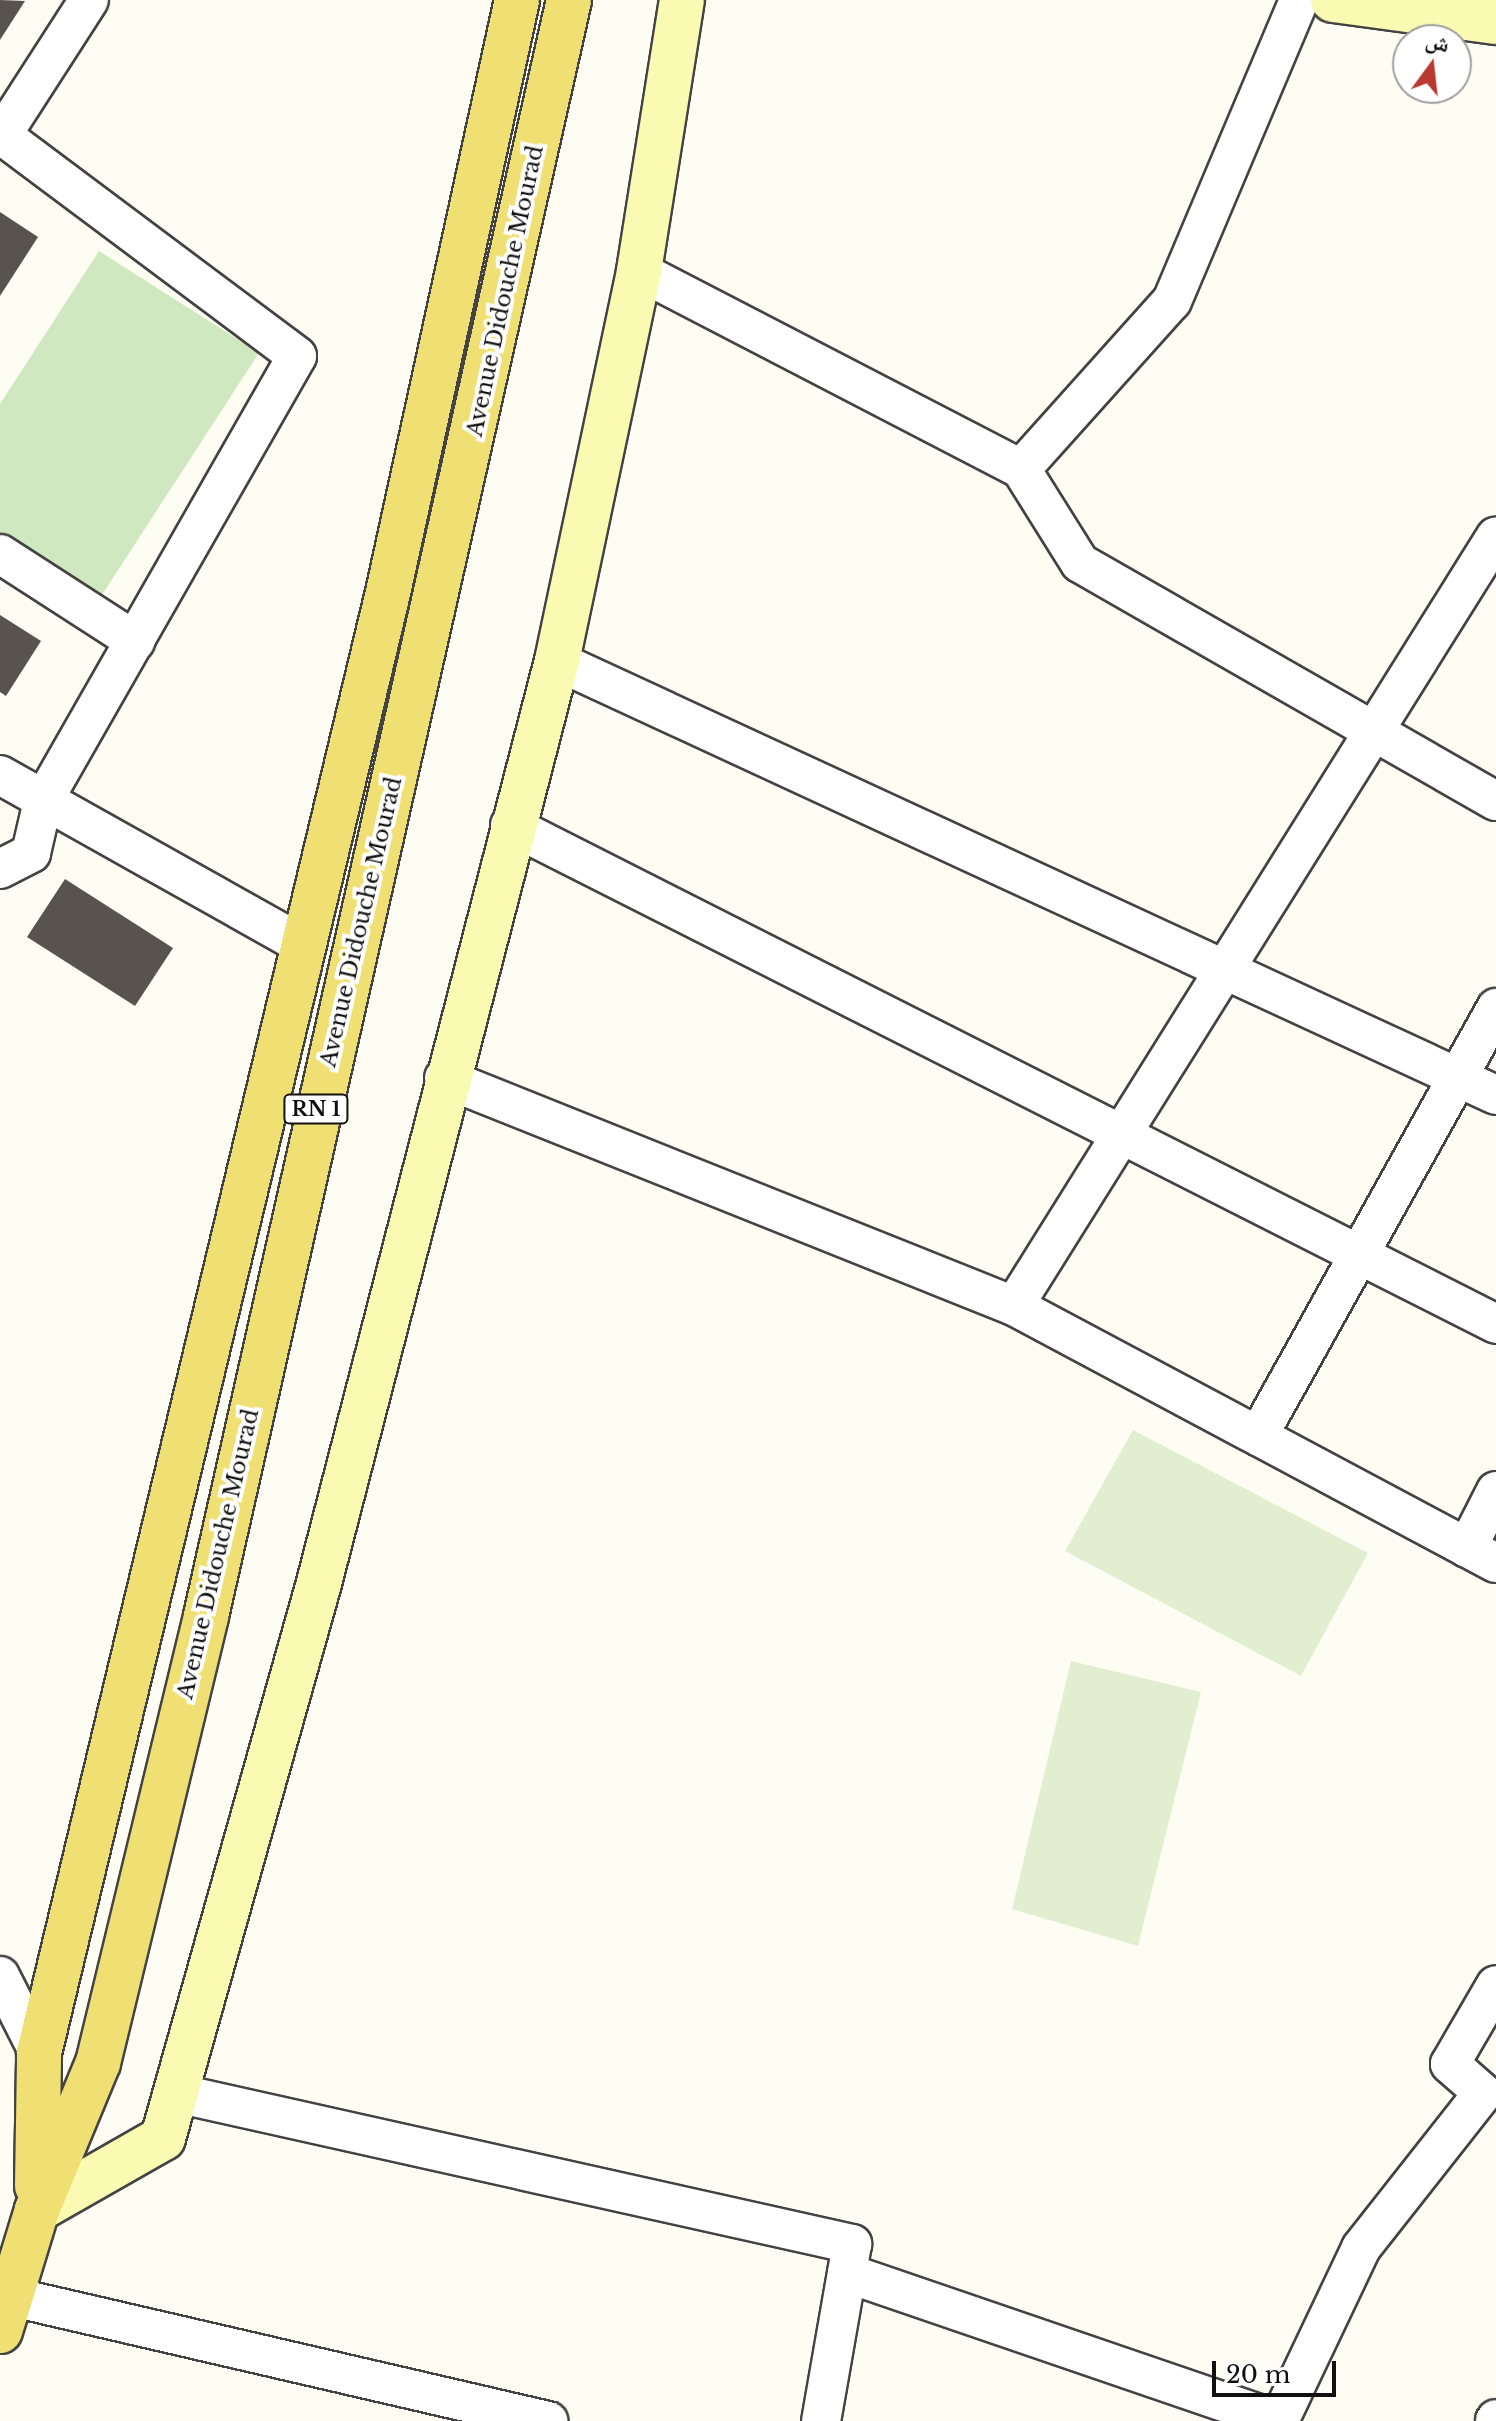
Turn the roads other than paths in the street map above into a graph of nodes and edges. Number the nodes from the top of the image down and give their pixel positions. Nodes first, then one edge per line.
1 (89, 0) edge
2 (517, 0) edge
3 (569, 0) edge
4 (682, 0) edge
5 (1299, 0) edge
6 (1333, 0) edge
7 (1496, 22) edge
8 (1, 137) edge
9 (639, 271) junction
10 (1021, 469) junction
11 (1496, 536) edge
12 (0, 554) edge
13 (135, 641) junction
14 (557, 661) junction
15 (1372, 734) junction
16 (0, 775) edge
17 (43, 801) junction
18 (1496, 801) edge
19 (510, 825) junction
20 (0, 869) edge
21 (301, 944) junction
22 (1225, 967) junction
23 (1496, 1008) edge
24 (1458, 1076) junction
25 (444, 1078) junction
26 (1496, 1095) edge
27 (1123, 1130) junction
28 (1357, 1249) junction
29 (1014, 1306) junction
30 (1496, 1324) edge
31 (1258, 1436) junction
32 (1496, 1491) edge
33 (1481, 1556) edge
34 (0, 1976) edge
35 (1496, 1985) edge
36 (39, 2053) junction
37 (176, 2093) junction
38 (37, 2210) junction
39 (847, 2273) junction
40 (2, 2307) edge
41 (548, 2421) edge
42 (821, 2421) edge
43 (1279, 2421) edge

1 - 8 street
2 - 21 main road, Avenue Didouche Mourad / RN 1
3 - 38 main road, Avenue Didouche Mourad / RN 1
4 - 9 street
5 - 10 street
6 - 7 street
8 - 13 street
9 - 10 street
9 - 14 street
10 - 15 street
11 - 15 street
12 - 13 street
13 - 17 street
14 - 19 street
14 - 22 street
15 - 18 street
15 - 22 street
16 - 17 street
17 - 20 street
17 - 21 street
19 - 25 street
19 - 27 street
21 - 36 main road, Avenue Didouche Mourad / RN 1
22 - 24 street
22 - 27 street
23 - 24 street
24 - 26 street
24 - 28 street
25 - 29 street
25 - 37 street
27 - 28 street
27 - 29 street
28 - 30 street
28 - 31 street
29 - 31 street
31 - 33 street
32 - 33 street
34 - 36 street
35 - 43 street
36 - 38 main road, Avenue Didouche Mourad / RN 1
37 - 38 street
37 - 39 street
38 - 40 main road, Avenue Didouche Mourad / RN 1
39 - 42 street
39 - 43 street
40 - 41 street

